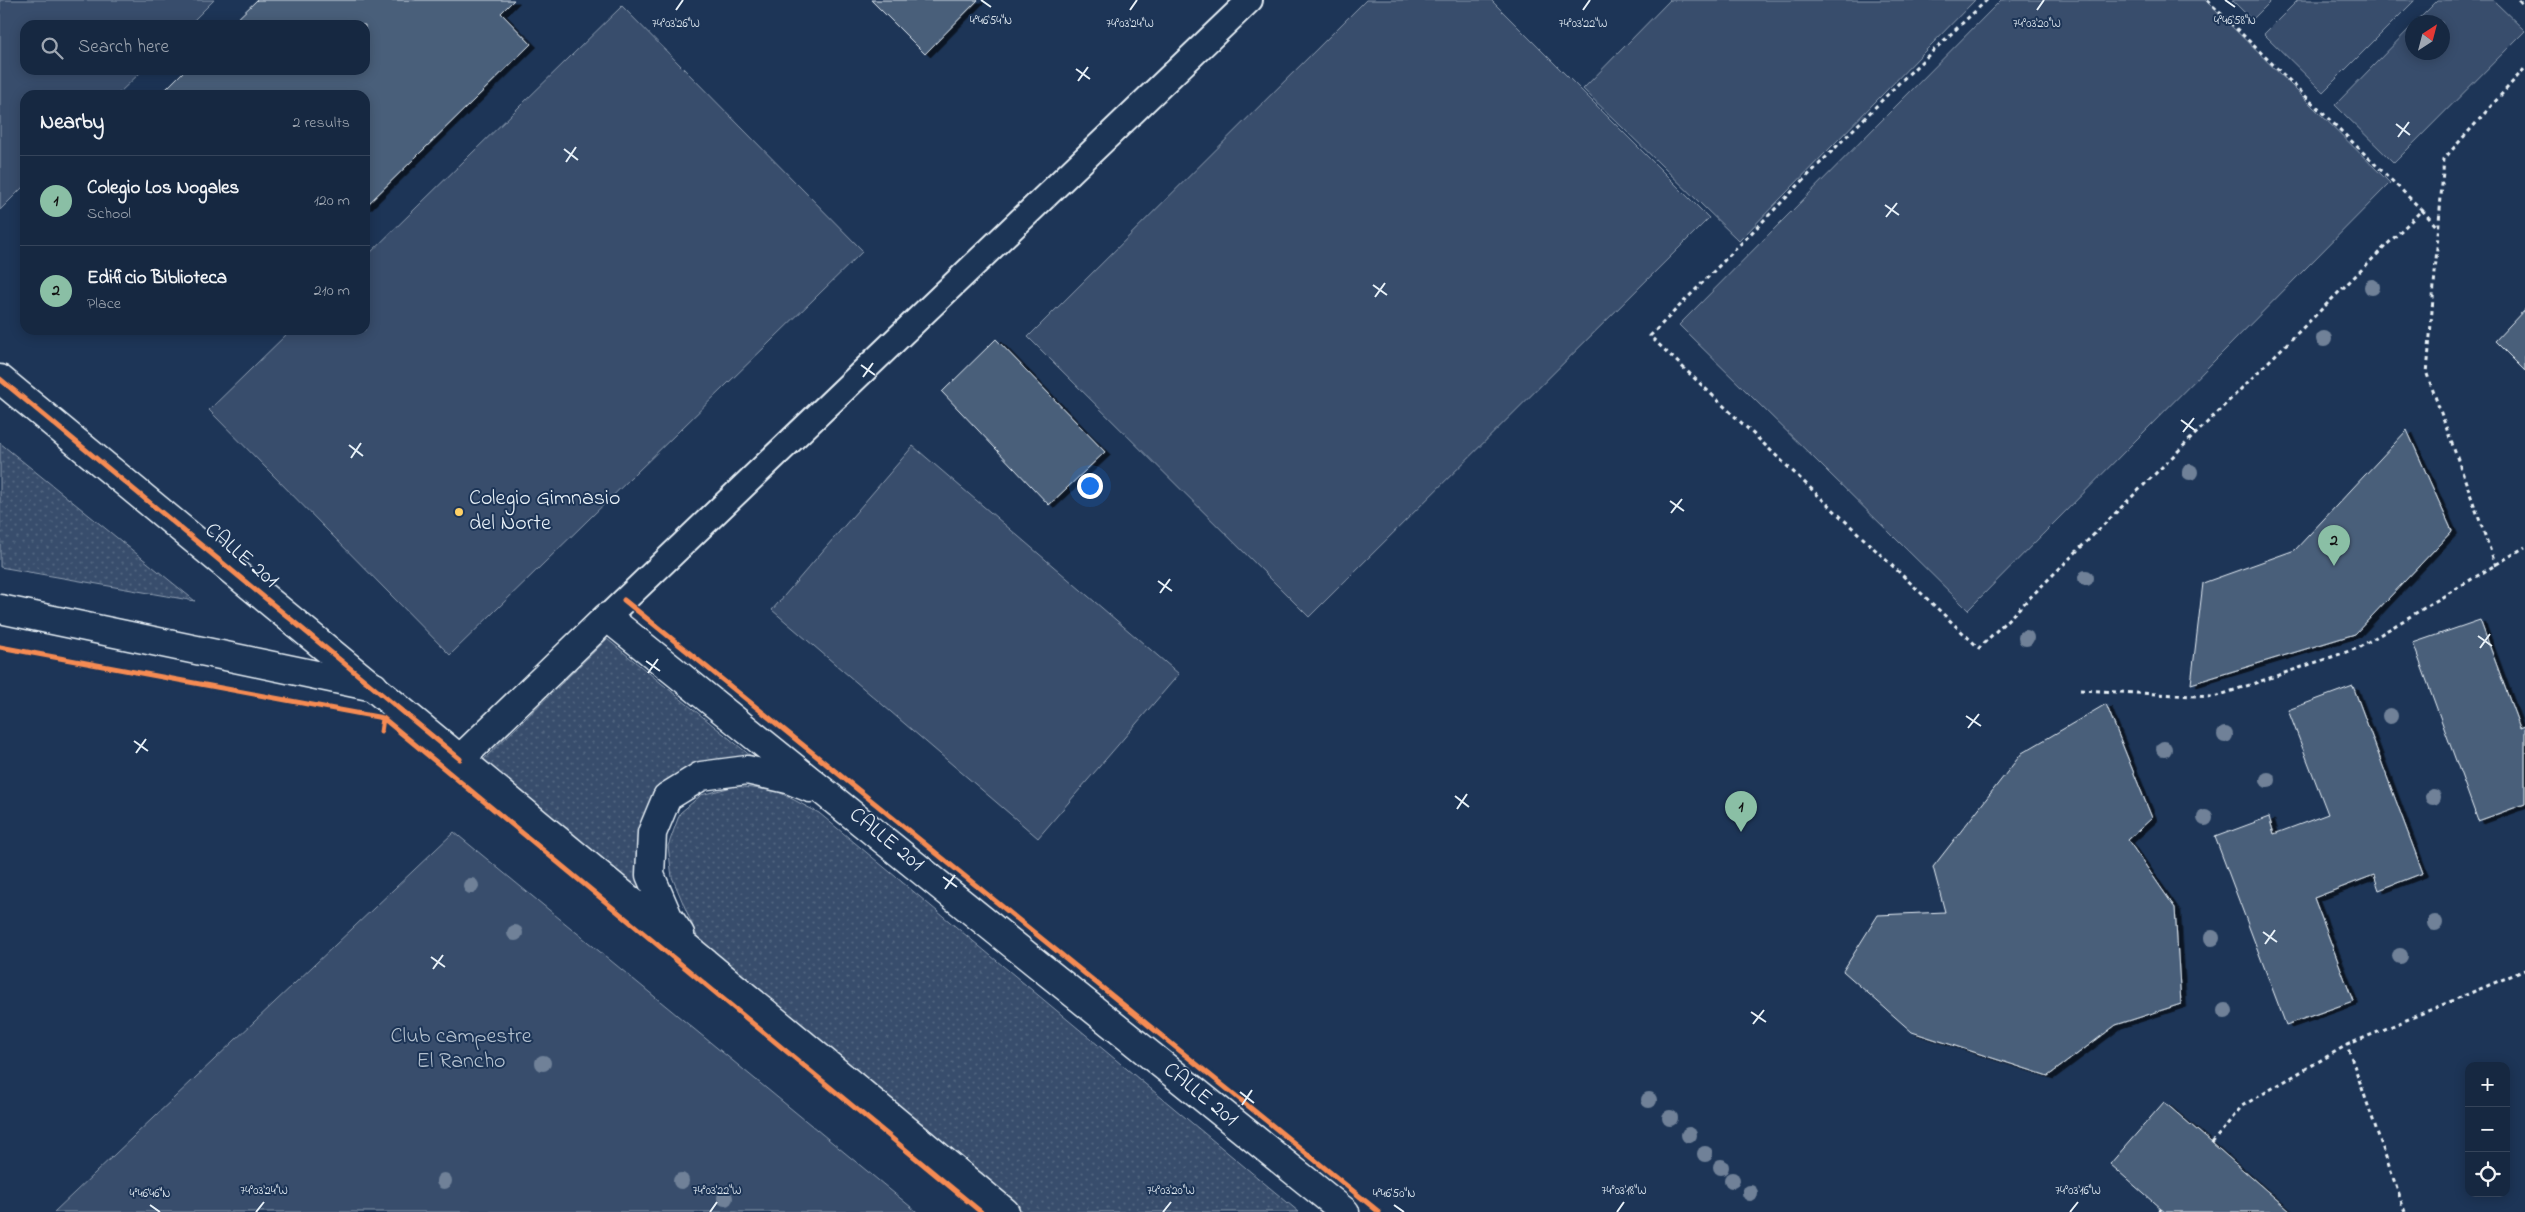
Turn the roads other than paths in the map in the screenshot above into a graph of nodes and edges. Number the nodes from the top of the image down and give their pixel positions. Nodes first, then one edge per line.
1 (1250, 0) edge
2 (0, 378) edge
3 (0, 609) edge
4 (607, 617) junction
5 (374, 687) junction
6 (460, 759) junction
7 (834, 798) junction
8 (696, 956) junction
9 (1005, 1212) edge
10 (1345, 1212) edge

1 - 4 lane
2 - 5 main road, CALLE 201
3 - 5 main road
4 - 6 main road
4 - 7 main road, CALLE 201
5 - 6 main road, CALLE 201
6 - 8 main road, CALLE 201
7 - 8 main road
7 - 10 main road, CALLE 201
8 - 9 main road, CALLE 201

